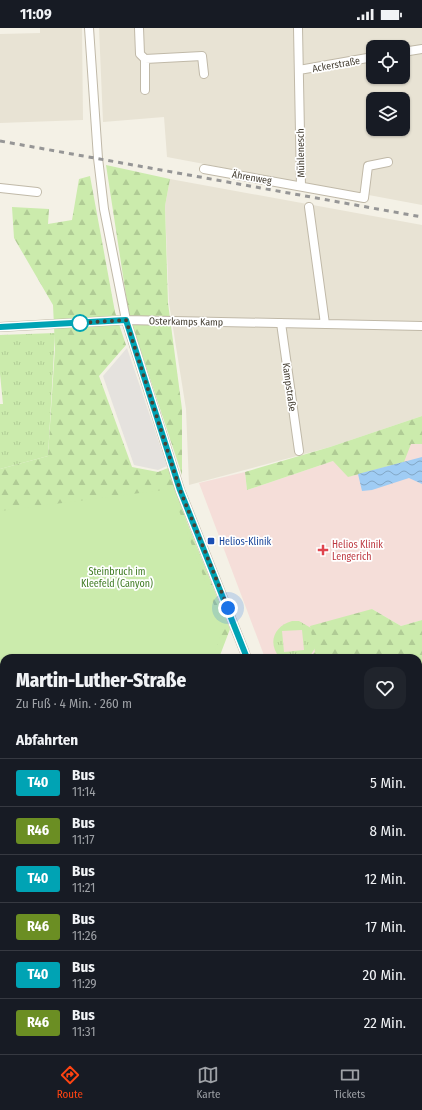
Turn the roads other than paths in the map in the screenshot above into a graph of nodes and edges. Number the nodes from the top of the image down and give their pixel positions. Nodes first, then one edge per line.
1 (89, 28) edge
2 (139, 28) edge
3 (298, 28) edge
4 (422, 49) edge
5 (410, 51) edge
6 (366, 58) edge
7 (145, 59) junction
8 (298, 70) junction
9 (204, 74) dead end
10 (145, 90) dead end
11 (388, 162) dead end
12 (204, 169) dead end
13 (301, 186) junction
14 (0, 188) edge
15 (37, 192) dead end
16 (309, 207) dead end
17 (126, 320) junction
18 (280, 323) junction
19 (324, 324) junction
20 (422, 326) edge
21 (0, 327) edge
22 (299, 451) dead end
23 (245, 654) edge

1 - 17 street
2 - 7 street
3 - 8 street, Mühlenesch
4 - 5 street
6 - 8 street, Ackerstraße
7 - 9 street
7 - 10 street
8 - 13 street, Mühlenesch
11 - 13 street, Mühlenesch
12 - 13 street, Ährenweg
14 - 15 street
16 - 19 street
17 - 18 street, Osterkamps Kamp
17 - 21 street, Osterkamps Kamp
17 - 23 street
18 - 19 street, Osterkamps Kamp
18 - 22 street, Kampstraße
19 - 20 street, Osterkamps Kamp

